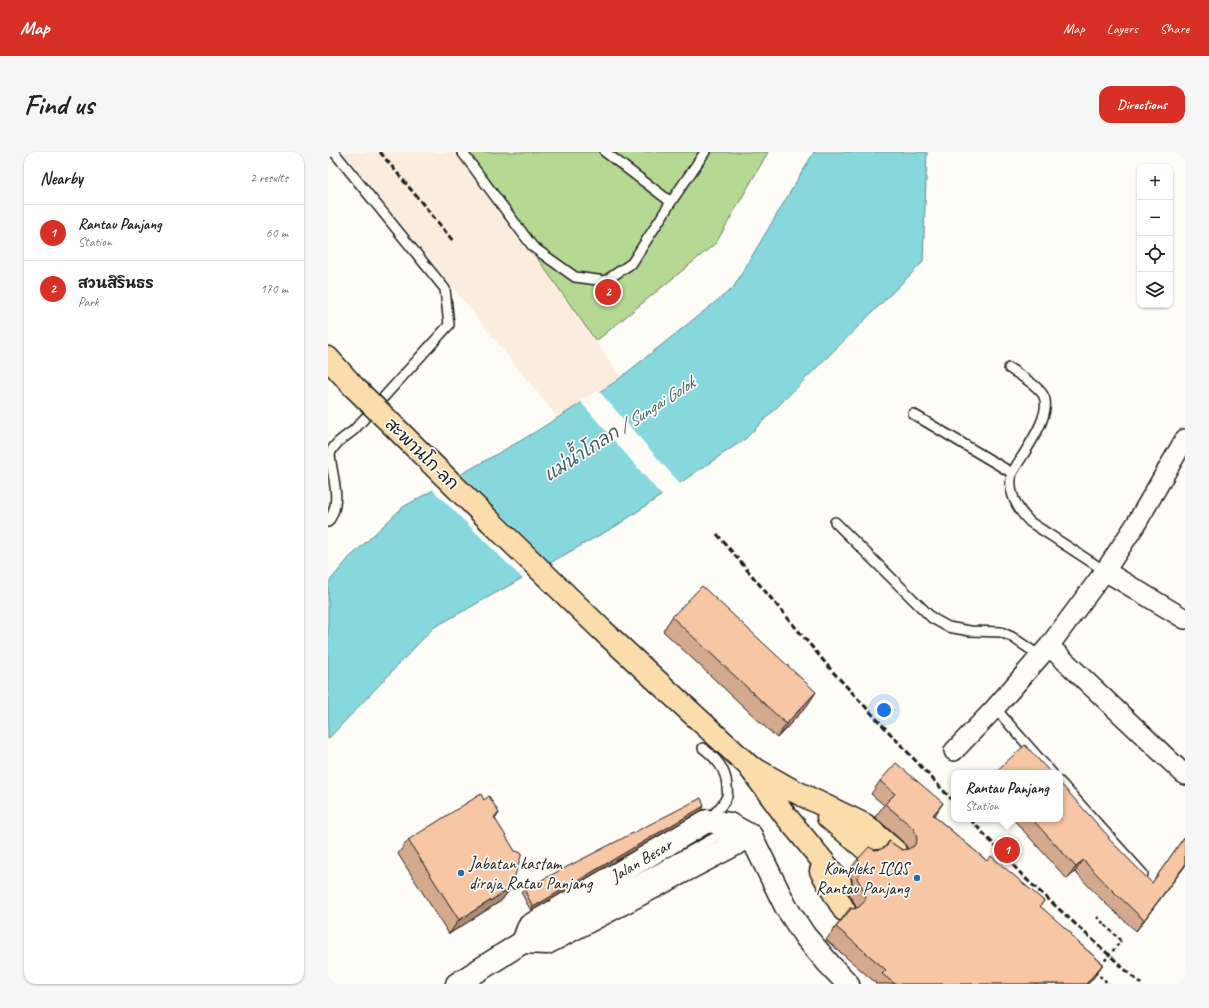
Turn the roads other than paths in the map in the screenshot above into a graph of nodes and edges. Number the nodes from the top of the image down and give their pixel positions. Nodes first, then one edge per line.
1 (334, 152) edge
2 (462, 152) edge
3 (606, 152) edge
4 (705, 152) edge
5 (671, 202) junction
6 (330, 362) edge
7 (1009, 368) dead end
8 (913, 414) dead end
9 (1185, 439) edge
10 (329, 457) edge
11 (1012, 473) junction
12 (328, 522) edge
13 (835, 522) dead end
14 (1105, 571) junction
15 (1185, 619) edge
16 (1045, 651) junction
17 (995, 708) junction
18 (703, 748) dead end
19 (954, 751) dead end
20 (748, 765) junction
21 (1049, 770) edge
22 (1185, 775) edge
23 (1063, 785) edge
24 (792, 790) junction
25 (875, 818) tunnel mouth
26 (707, 821) junction
27 (791, 822) junction
28 (751, 836) junction
29 (868, 850) edge
30 (895, 851) edge
31 (1142, 874) edge
32 (844, 877) dead end
33 (844, 910) dead end
34 (524, 942) junction
35 (457, 984) edge
36 (848, 984) edge

1 - 10 lane
2 - 5 lane
3 - 5 lane
4 - 5 lane
6 - 20 highway, สะพานโก-ลก, bridge
7 - 11 lane
8 - 11 lane
9 - 14 street
10 - 12 lane
11 - 14 lane
13 - 16 lane
14 - 15 street
14 - 16 street
16 - 17 street
16 - 22 street
17 - 19 street
17 - 21 lane
18 - 26 lane
20 - 24 highway
20 - 27 highway
23 - 31 lane
24 - 25 highway
24 - 29 highway
24 - 30 highway
26 - 28 main road
26 - 34 main road, Jalan Besar
27 - 32 highway
27 - 33 highway
28 - 34 main road, Jalan Besar
28 - 36 main road
34 - 35 main road

